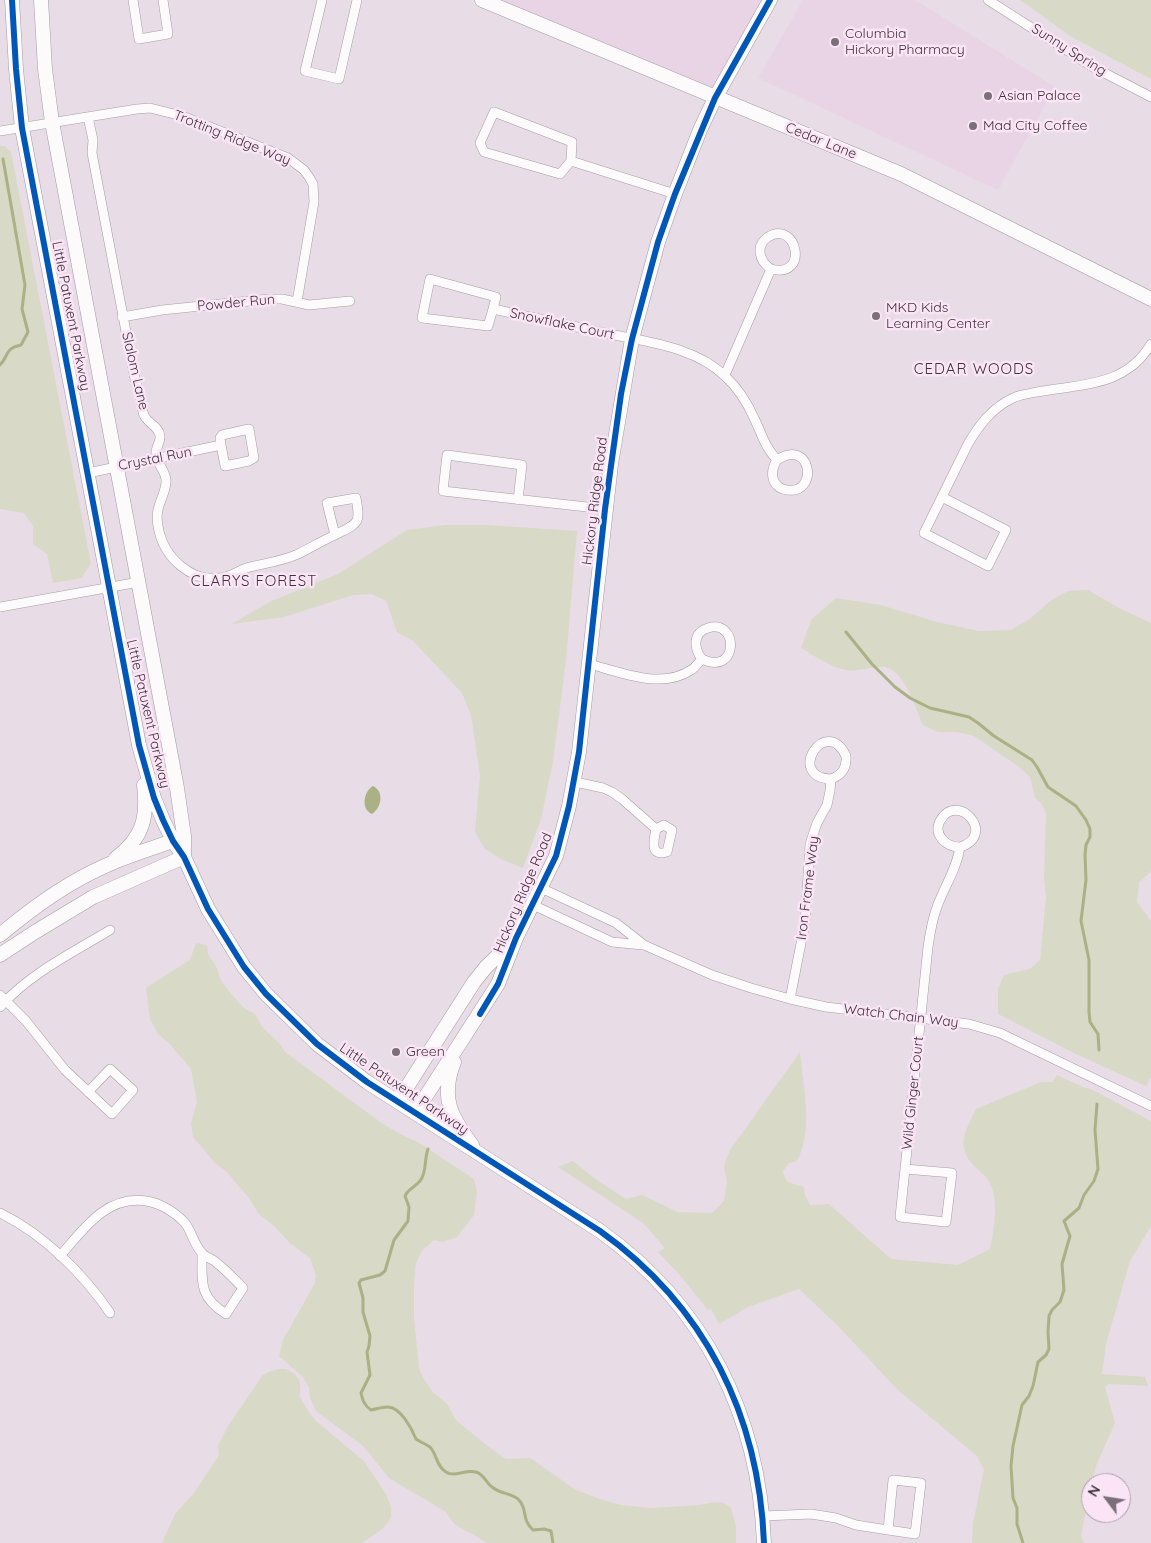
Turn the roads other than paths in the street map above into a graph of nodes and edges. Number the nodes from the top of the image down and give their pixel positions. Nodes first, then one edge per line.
1 (12, 0) edge
2 (41, 0) edge
3 (133, 0) edge
4 (163, 0) edge
5 (322, 0) edge
6 (357, 0) edge
7 (482, 0) edge
8 (770, 0) edge
9 (988, 0) edge
10 (714, 98) junction
11 (1151, 98) edge
12 (88, 117) junction
13 (52, 122) junction
14 (22, 128) junction
15 (0, 131) edge
16 (571, 161) junction
17 (674, 194) junction
18 (771, 269) junction
19 (1151, 299) edge
20 (350, 301) dead end
21 (297, 302) junction
22 (493, 309) junction
23 (122, 317) junction
24 (632, 339) junction
25 (1151, 344) edge
26 (725, 375) junction
27 (222, 445) junction
28 (157, 459) junction
29 (777, 460) junction
30 (116, 466) junction
31 (88, 473) junction
32 (942, 498) junction
33 (518, 500) junction
34 (605, 509) junction
35 (335, 535) junction
36 (139, 582) junction
37 (108, 586) junction
38 (0, 607) edge
39 (702, 659) junction
40 (589, 664) junction
41 (139, 745) junction
42 (831, 779) junction
43 (574, 782) junction
44 (656, 830) dead end
45 (178, 838) junction
46 (960, 847) junction
47 (184, 856) junction
48 (105, 865) junction
49 (541, 888) junction
50 (533, 905) junction
51 (110, 930) dead end
52 (0, 935) edge
53 (516, 938) junction
54 (644, 945) junction
55 (0, 955) edge
56 (790, 1000) junction
57 (2, 1001) edge
58 (921, 1018) junction
59 (464, 1038) junction
60 (88, 1092) junction
61 (398, 1101) junction
62 (1151, 1106) edge
63 (415, 1112) junction
64 (477, 1152) junction
65 (905, 1168) junction
66 (0, 1213) edge
67 (202, 1253) junction
68 (60, 1256) junction
69 (110, 1313) dead end
70 (763, 1516) junction
71 (888, 1530) junction
72 (764, 1543) edge

1 - 14 street, Little Patuxent Parkway
2 - 13 street, Little Patuxent Parkway
3 - 4 street
5 - 6 street
7 - 10 street, Cedar Lane
8 - 10 street, Hickory Ridge Road
9 - 11 street, Sunny Spring
10 - 17 street, Hickory Ridge Road
10 - 19 street, Cedar Lane
12 - 13 street, Trotting Ridge Way
12 - 21 street, Trotting Ridge Way
12 - 23 street, Slalom Lane
13 - 14 street, Trotting Ridge Way
13 - 30 street, Little Patuxent Parkway
14 - 15 street, Trotting Ridge Way
14 - 31 street, Little Patuxent Parkway
16 - 16 street
16 - 17 street
17 - 24 street, Hickory Ridge Road
18 - 18 street
18 - 26 street
20 - 21 street, Powder Run
21 - 23 street, Powder Run
22 - 22 street, Snowflake Court
22 - 24 street, Snowflake Court
23 - 28 street, Slalom Lane
24 - 26 street, Snowflake Court
24 - 34 street, Hickory Ridge Road
25 - 32 street
26 - 29 street, Snowflake Court
27 - 27 street
27 - 28 street, Crystal Run
28 - 30 street, Crystal Run
28 - 35 street, Slalom Lane
29 - 29 street
30 - 31 street, Crystal Run
30 - 36 street, Little Patuxent Parkway
31 - 37 street, Little Patuxent Parkway
32 - 32 street
33 - 33 street
33 - 34 street
34 - 40 street, Hickory Ridge Road
35 - 35 street, Slalom Lane
36 - 37 street
36 - 45 street, Little Patuxent Parkway
37 - 38 street
37 - 41 street, Little Patuxent Parkway
39 - 39 street
39 - 40 street
40 - 43 street, Hickory Ridge Road
41 - 45 street, Little Patuxent Parkway
41 - 48 street
42 - 42 street
42 - 56 street, Iron Frame Way
43 - 44 street
43 - 49 street, Hickory Ridge Road
45 - 47 street, Little Patuxent Parkway
45 - 48 street
46 - 46 street
46 - 58 street, Wild Ginger Court
47 - 55 street
47 - 61 street, Little Patuxent Parkway
48 - 52 street
49 - 50 street, Hickory Ridge Road
49 - 54 street, Watch Chain Way
50 - 53 street, Hickory Ridge Road
50 - 54 street, Watch Chain Way
51 - 57 street
53 - 59 street, Hickory Ridge Road
53 - 61 street, Hickory Ridge Road
54 - 56 street, Watch Chain Way
56 - 58 street, Watch Chain Way
57 - 60 street
58 - 62 street, Watch Chain Way
58 - 65 street, Wild Ginger Court
59 - 63 street, Hickory Ridge Road
59 - 64 street
60 - 60 street
61 - 63 street, Little Patuxent Parkway
63 - 64 street, Little Patuxent Parkway
64 - 70 street, Little Patuxent Parkway
65 - 65 street, Wild Ginger Court
66 - 68 street
67 - 67 street
67 - 68 street
68 - 69 street
70 - 71 street
70 - 72 street, Little Patuxent Parkway
71 - 71 street

